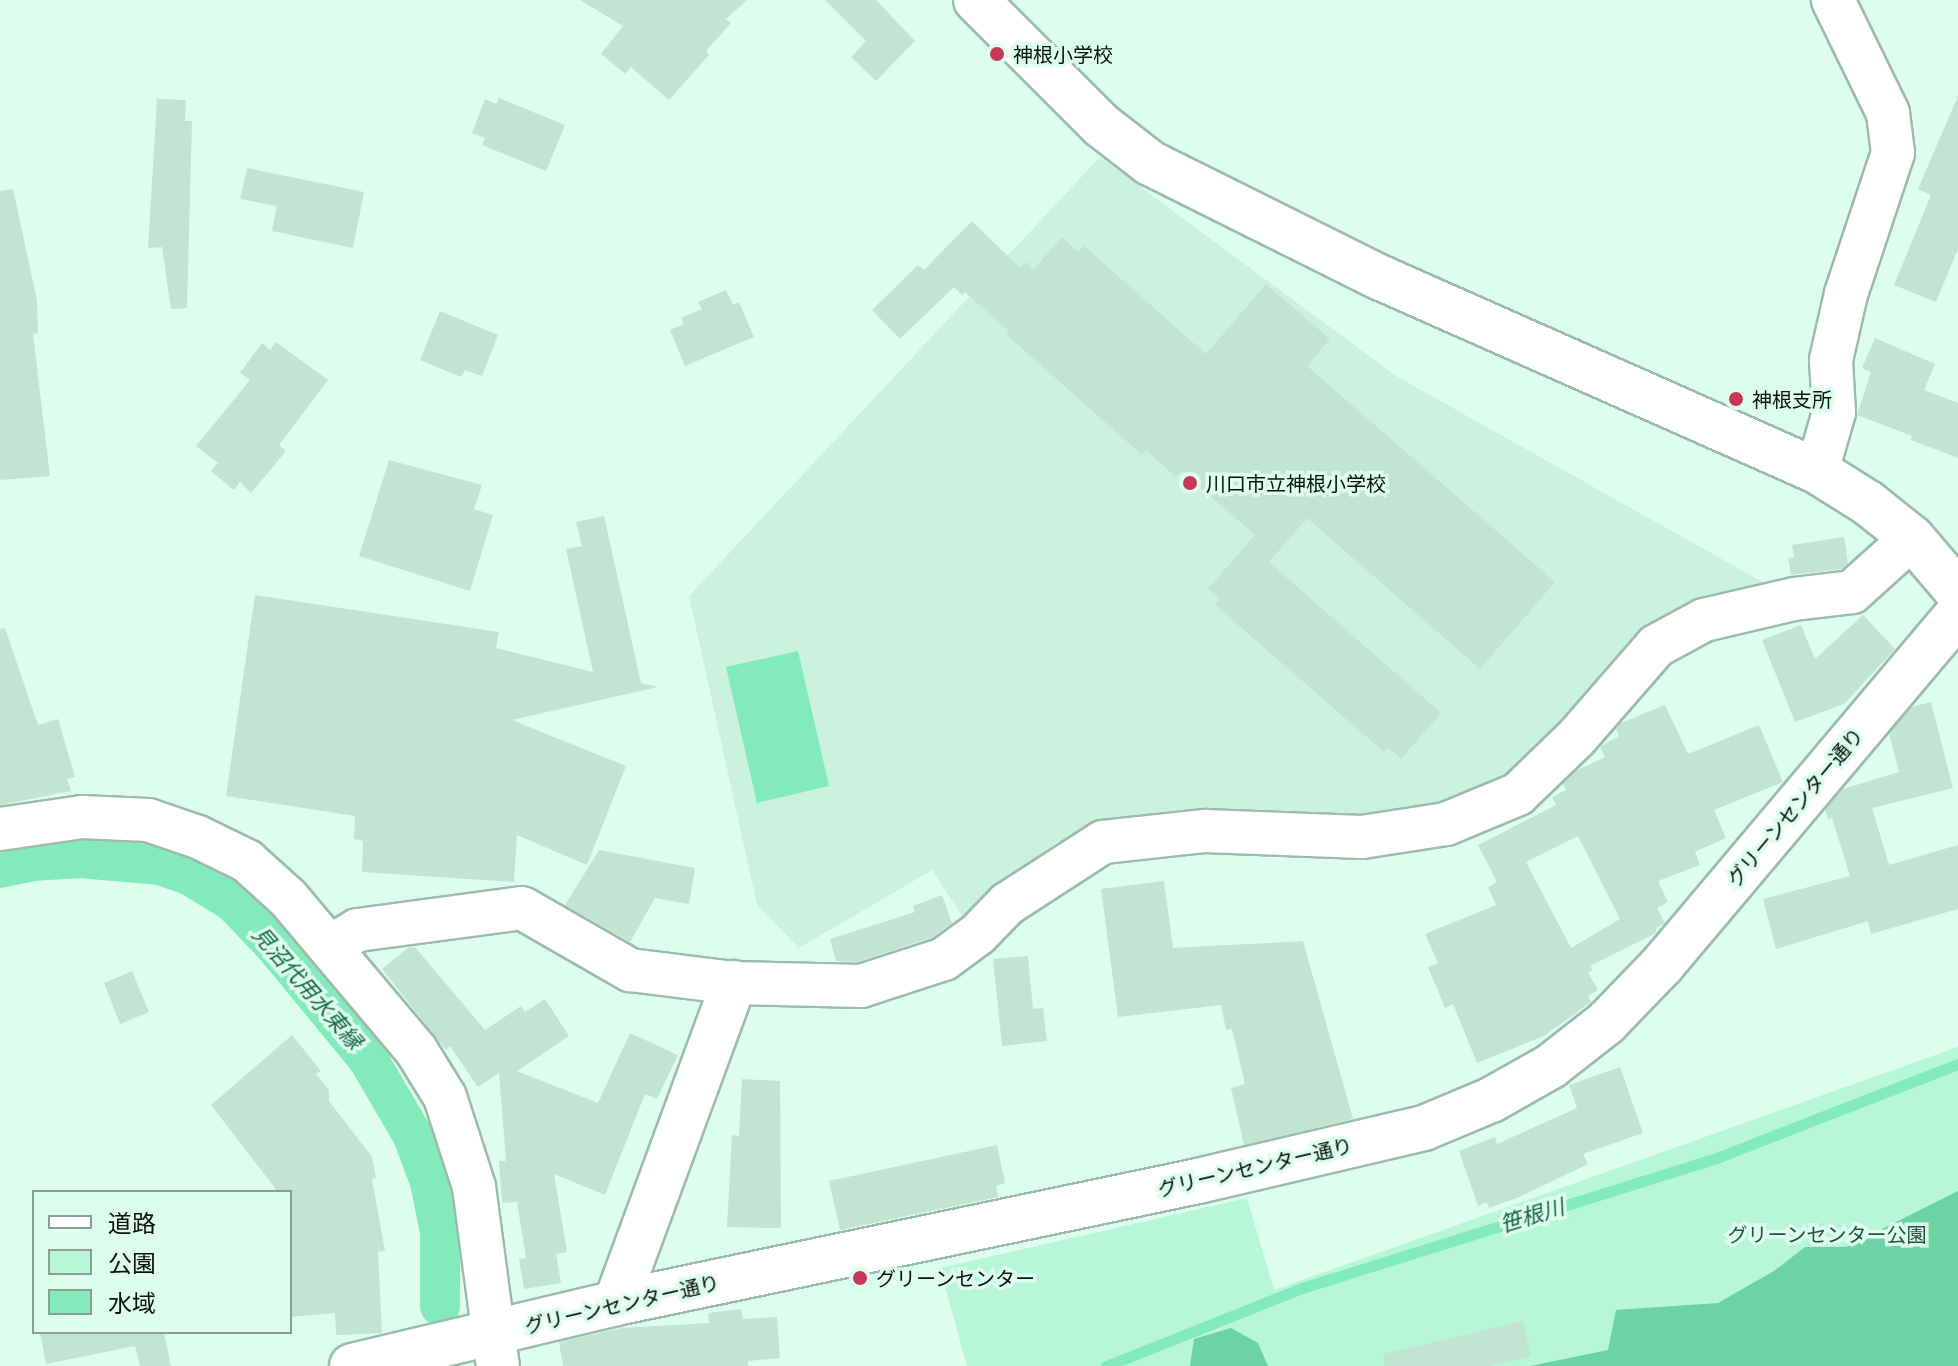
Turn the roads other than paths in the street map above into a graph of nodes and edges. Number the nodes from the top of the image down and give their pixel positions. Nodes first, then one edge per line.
1 (976, 0) edge
2 (1833, 0) edge
3 (1817, 471) junction
4 (1912, 538) junction
5 (1958, 592) edge
6 (1958, 613) edge
7 (0, 829) edge
8 (331, 946) junction
9 (734, 983) junction
10 (616, 1303) junction
11 (496, 1350) edge
12 (352, 1366) edge

1 - 3 street
2 - 3 street
3 - 4 street
4 - 5 street
4 - 9 street
6 - 10 street, グリーンセンター通り
7 - 8 street
8 - 9 street
8 - 11 street
9 - 10 street
10 - 11 street, グリーンセンター通り
11 - 12 street, グリーンセンター通り

